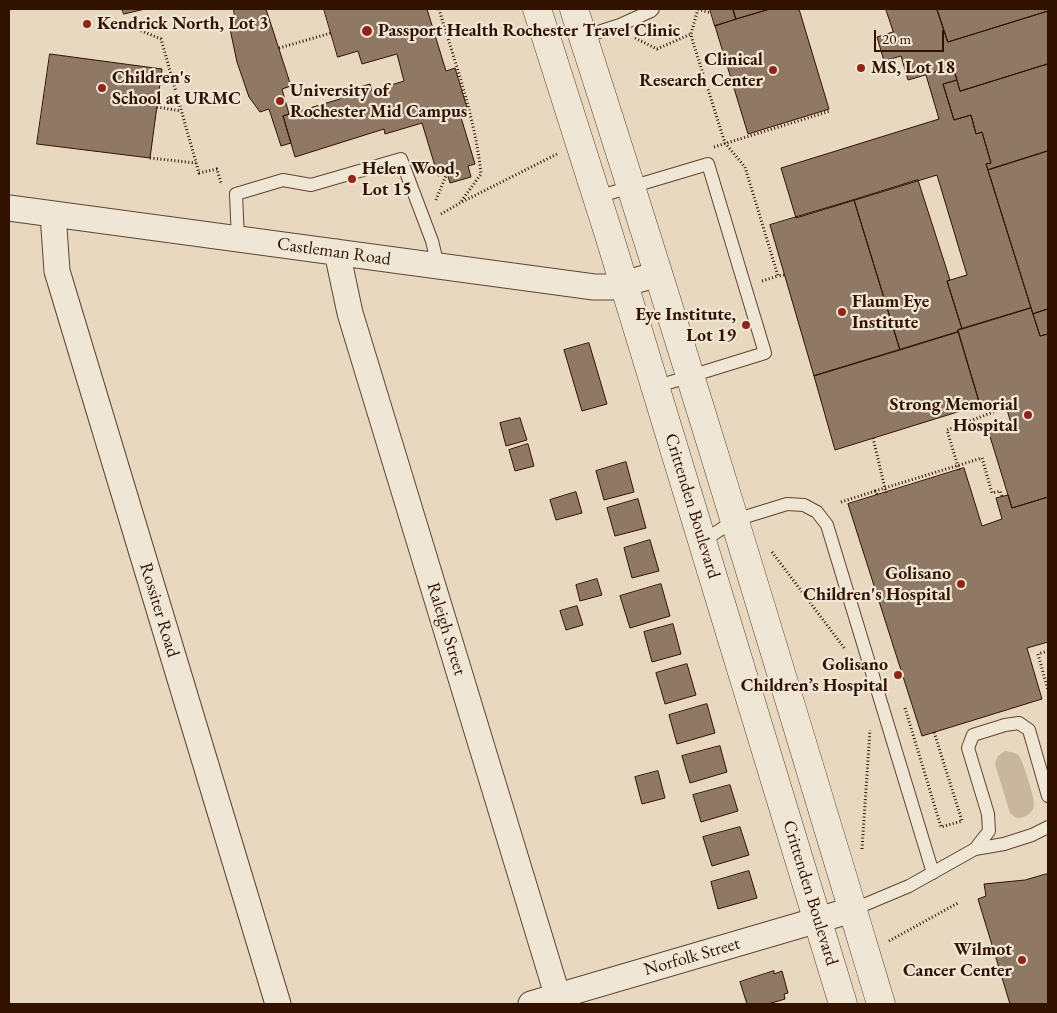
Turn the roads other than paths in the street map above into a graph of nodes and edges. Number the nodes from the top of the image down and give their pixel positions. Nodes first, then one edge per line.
1 (536, 9) edge
2 (574, 9) edge
3 (653, 9) edge
4 (584, 37) junction
5 (632, 187) junction
6 (597, 197) junction
7 (9, 208) edge
8 (53, 214) junction
9 (238, 239) junction
10 (337, 252) junction
11 (438, 266) junction
12 (659, 274) junction
13 (624, 284) junction
14 (690, 377) junction
15 (655, 387) junction
16 (735, 520) junction
17 (702, 541) junction
18 (1048, 796) edge
19 (1048, 827) edge
20 (975, 849) junction
21 (933, 873) junction
22 (852, 910) junction
23 (818, 921) junction
24 (559, 1000) edge
25 (278, 1004) edge
26 (531, 1004) edge
27 (843, 1004) edge
28 (881, 1004) edge

1 - 6 street, Crittenden Boulevard
2 - 4 street, Crittenden Boulevard
3 - 4 lane
4 - 5 street, Crittenden Boulevard
5 - 6 lane
5 - 12 street, Crittenden Boulevard
5 - 14 lane
6 - 13 street, Crittenden Boulevard
7 - 8 street, Castleman Road
8 - 9 street, Castleman Road
8 - 25 street, Rossiter Road
9 - 10 street, Castleman Road
9 - 11 lane
10 - 11 street, Castleman Road
10 - 24 street, Raleigh Street
11 - 13 street, Castleman Road
12 - 13 street, Castleman Road
12 - 14 street, Crittenden Boulevard
13 - 15 street, Crittenden Boulevard
14 - 15 lane
14 - 16 street, Crittenden Boulevard
15 - 17 street, Crittenden Boulevard
16 - 17 lane
16 - 21 lane
16 - 22 street, Crittenden Boulevard
17 - 23 street, Crittenden Boulevard
18 - 20 lane
19 - 20 lane
20 - 21 lane
21 - 22 lane
22 - 23 street, Norfolk Street
22 - 28 street, Crittenden Boulevard
23 - 24 street, Norfolk Street
23 - 27 street, Crittenden Boulevard
24 - 26 street, Norfolk Street

